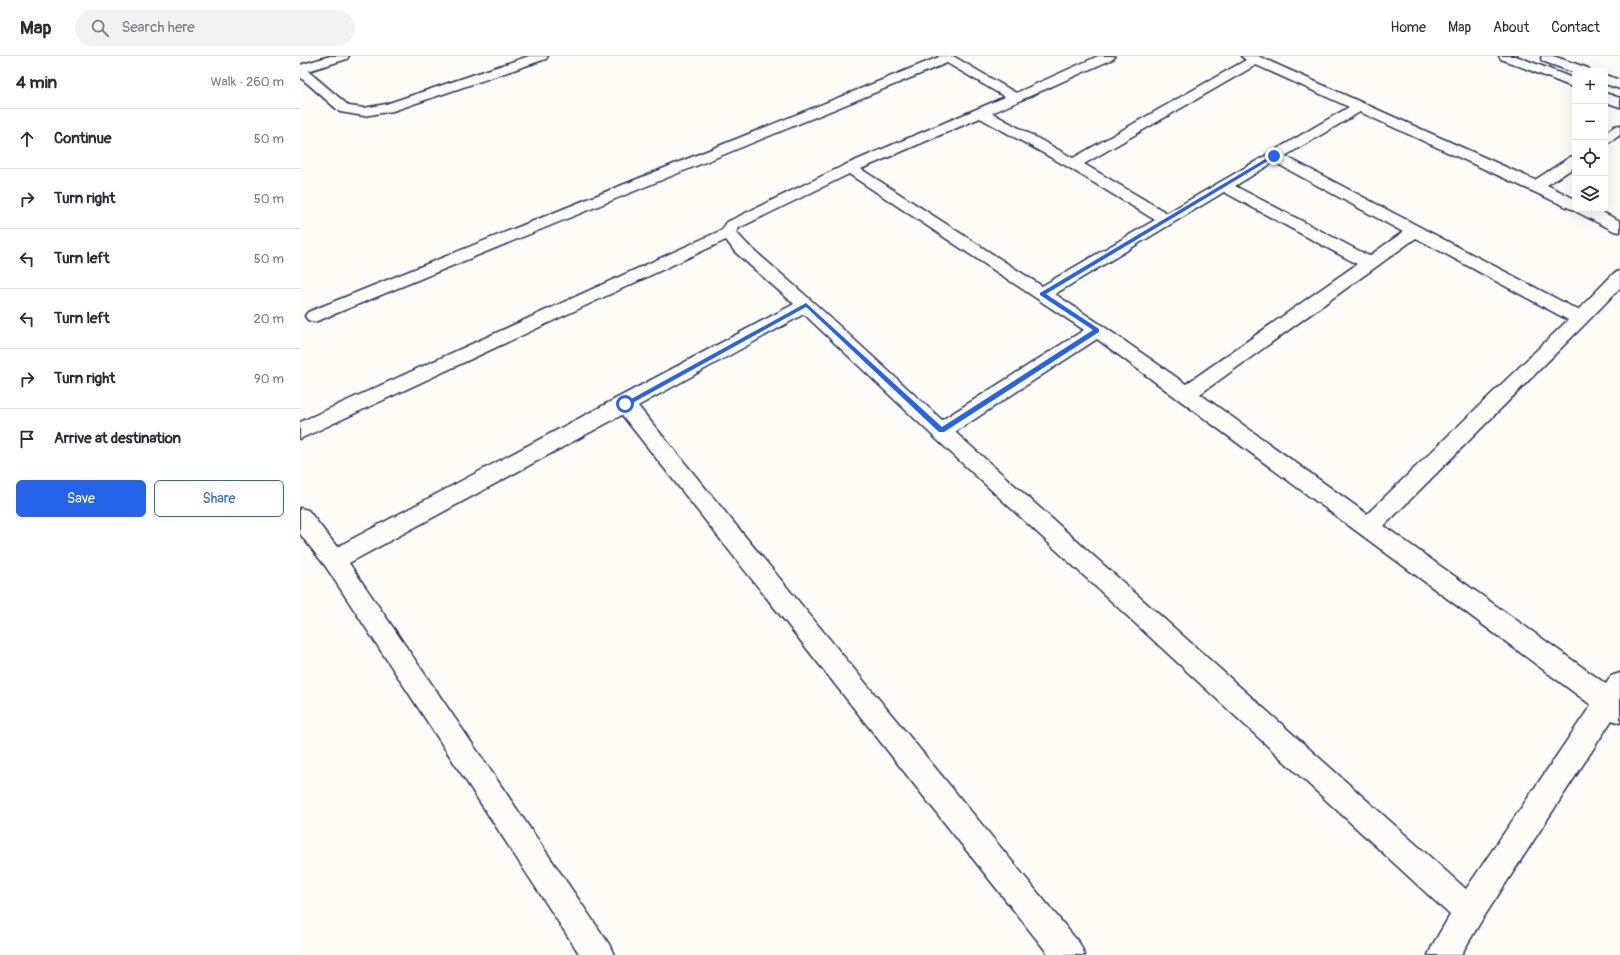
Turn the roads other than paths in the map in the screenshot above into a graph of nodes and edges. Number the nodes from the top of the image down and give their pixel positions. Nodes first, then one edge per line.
1 (343, 56) edge
2 (542, 56) edge
3 (1109, 56) edge
4 (1505, 56) edge
5 (1543, 56) edge
6 (946, 57) edge
7 (1252, 58) edge
8 (1575, 68) edge
9 (300, 70) edge
10 (1608, 80) edge
11 (1572, 83) edge
12 (1620, 85) edge
13 (1015, 98) junction
14 (1608, 98) edge
15 (1620, 103) edge
16 (1360, 106) junction
17 (981, 113) junction
18 (1620, 129) edge
19 (1608, 137) edge
20 (1274, 156) junction
21 (1572, 162) edge
22 (1073, 164) junction
23 (850, 168) junction
24 (1224, 186) junction
25 (1536, 186) junction
26 (1572, 204) edge
27 (1589, 212) edge
28 (1166, 219) junction
29 (1620, 227) edge
30 (1415, 231) junction
31 (728, 234) junction
32 (1369, 264) junction
33 (1620, 277) edge
34 (1042, 294) junction
35 (806, 305) junction
36 (314, 316) dead end
37 (1580, 319) junction
38 (1097, 330) junction
39 (1185, 395) junction
40 (625, 404) junction
41 (941, 430) junction
42 (300, 431) edge
43 (300, 517) edge
44 (1368, 527) junction
45 (334, 560) junction
46 (1616, 699) edge
47 (1469, 912) junction
48 (598, 955) edge
49 (1069, 955) edge
50 (1444, 955) edge

1 - 9 street
2 - 9 street
3 - 13 street
4 - 11 street
5 - 8 street
6 - 13 street
6 - 36 street
7 - 16 street
7 - 22 street
10 - 12 street
13 - 17 street
14 - 15 street
16 - 20 street
16 - 25 street
17 - 22 street
17 - 23 street
18 - 19 street
20 - 24 street
20 - 30 street
21 - 25 street
22 - 28 street
23 - 31 street
23 - 34 street
24 - 28 street
24 - 32 street
25 - 26 street
27 - 29 street
28 - 34 street
30 - 32 street
30 - 37 street
31 - 35 street
31 - 42 street
32 - 39 street
33 - 37 street
34 - 38 street
35 - 40 street
35 - 41 street
37 - 44 street
38 - 39 street
38 - 41 street
39 - 44 street
40 - 45 street
40 - 49 street
41 - 47 street
43 - 45 street
44 - 46 street
45 - 48 street
46 - 47 street
47 - 50 street

